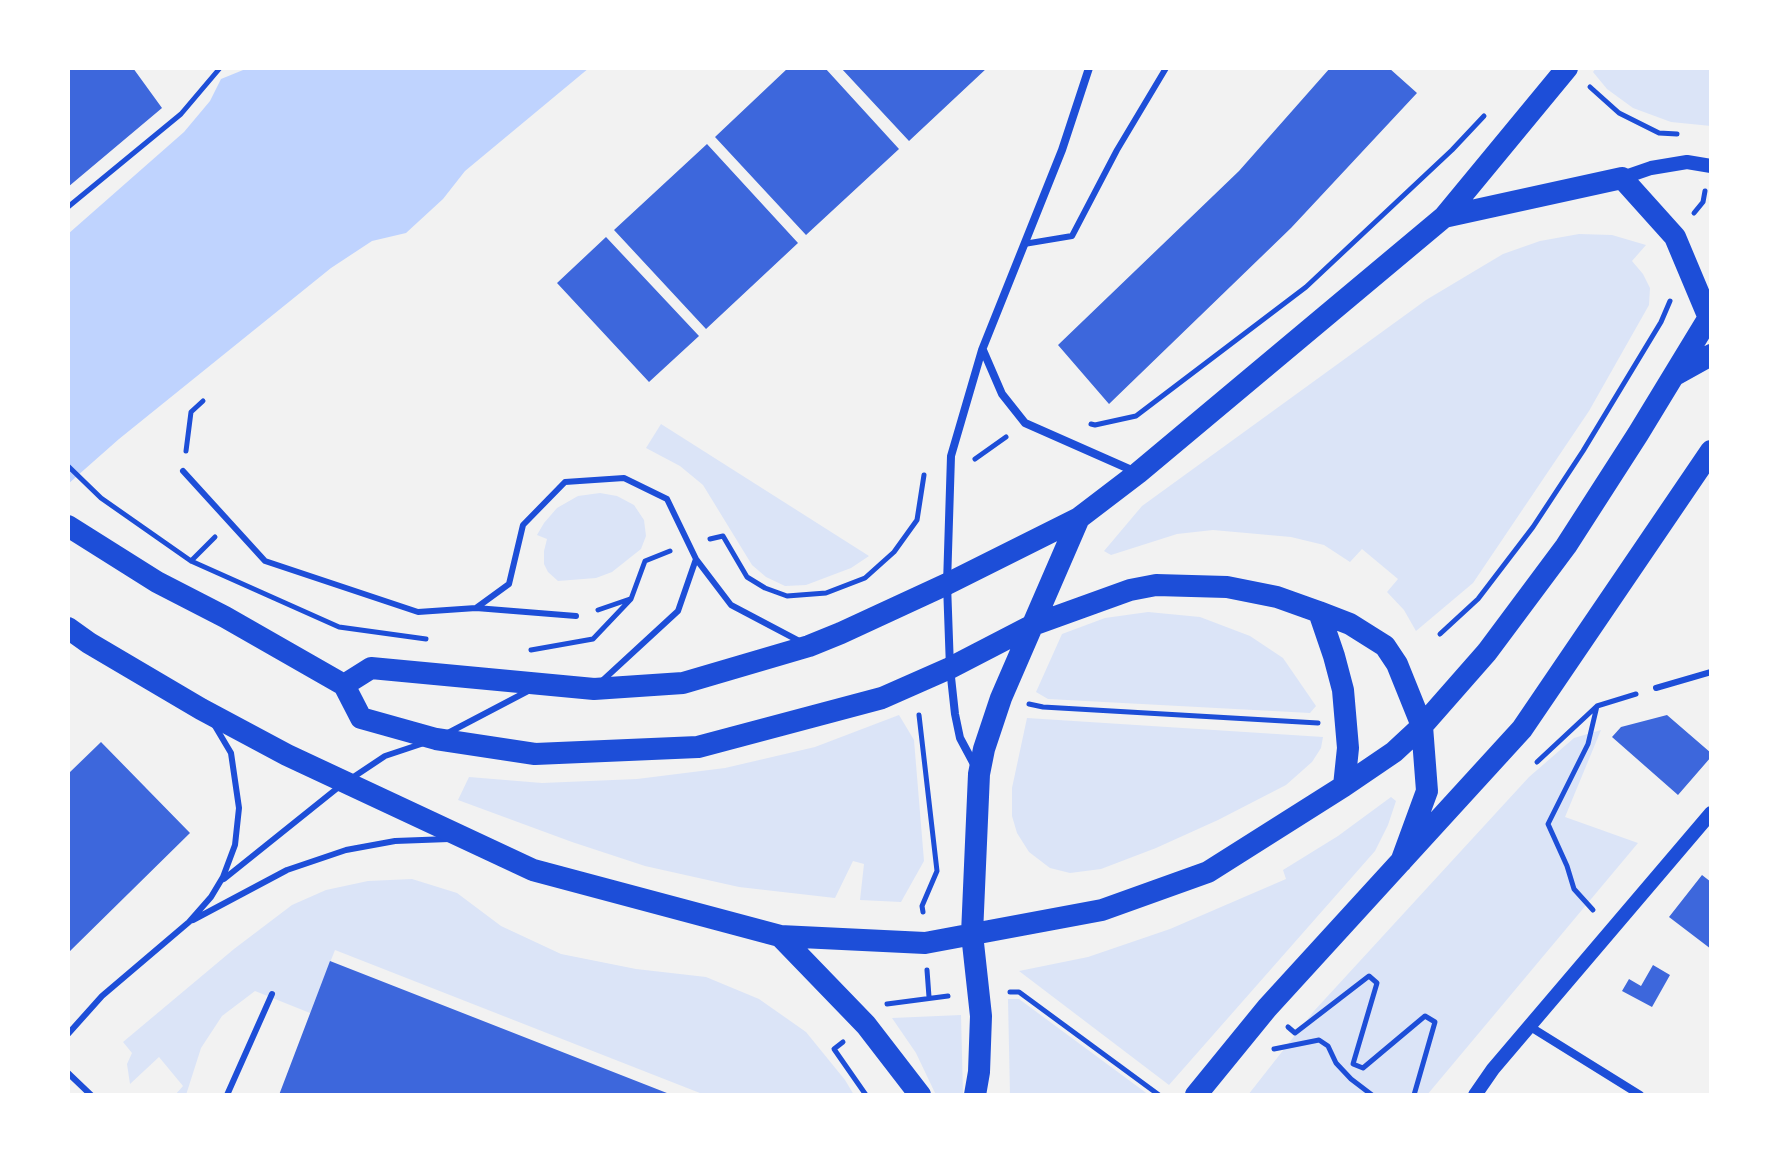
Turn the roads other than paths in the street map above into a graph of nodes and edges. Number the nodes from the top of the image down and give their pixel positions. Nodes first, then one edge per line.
1 (1089, 68) edge
2 (1166, 68) edge
3 (1567, 68) edge
4 (1710, 166) edge
5 (1622, 178) junction
6 (1444, 217) junction
7 (1024, 244) junction
8 (1710, 316) edge
9 (982, 350) junction
10 (1711, 355) edge
11 (1673, 375) junction
12 (1711, 451) edge
13 (183, 471) road end
14 (1138, 473) junction
15 (1079, 518) junction
16 (70, 527) edge
17 (696, 559) junction
18 (947, 584) junction
19 (476, 608) junction
20 (1319, 612) junction
21 (576, 616) road end
22 (1033, 625) junction
23 (68, 628) edge
24 (809, 646) junction
25 (950, 668) junction
26 (1711, 672) edge
27 (540, 684) junction
28 (344, 685) junction
29 (1656, 688) road end
30 (594, 689) junction
31 (201, 709) junction
32 (1422, 726) junction
33 (436, 739) junction
34 (979, 774) junction
35 (345, 783) junction
36 (1344, 786) junction
37 (1711, 813) edge
38 (461, 839) junction
39 (1401, 862) junction
40 (221, 882) junction
41 (189, 922) junction
42 (972, 934) junction
43 (780, 936) junction
44 (272, 994) dead end
45 (1529, 1026) junction
46 (68, 1034) edge
47 (68, 1073) edge
48 (91, 1095) edge
49 (227, 1095) edge
50 (920, 1095) edge
51 (975, 1095) edge
52 (1196, 1095) edge
53 (1475, 1095) edge
54 (1640, 1095) edge

1 - 7 street
2 - 7 lane
3 - 6 highway
4 - 5 street
5 - 6 highway
5 - 8 highway
6 - 14 highway
7 - 9 street
8 - 11 highway
9 - 14 street
9 - 18 street
10 - 11 highway
11 - 32 highway
12 - 39 highway
13 - 19 lane
14 - 15 highway
15 - 18 highway
15 - 22 highway
16 - 28 highway
17 - 19 lane
17 - 24 lane
17 - 30 lane
18 - 24 highway
18 - 25 street
19 - 21 lane
20 - 22 highway
20 - 32 highway
20 - 36 highway
22 - 25 highway
22 - 34 highway
23 - 31 highway
24 - 30 highway
25 - 33 highway
25 - 34 street
26 - 29 lane
27 - 28 highway
27 - 30 highway
27 - 33 lane
28 - 33 highway
31 - 35 highway
31 - 40 lane
32 - 36 highway
32 - 39 highway
33 - 35 lane
34 - 42 highway
35 - 38 highway
35 - 40 lane
36 - 42 highway
37 - 45 street
38 - 41 lane
38 - 43 highway
39 - 52 highway
40 - 41 lane
41 - 46 lane
42 - 43 highway
42 - 51 highway
43 - 50 highway
44 - 49 lane
45 - 53 street
45 - 54 street
47 - 48 lane

